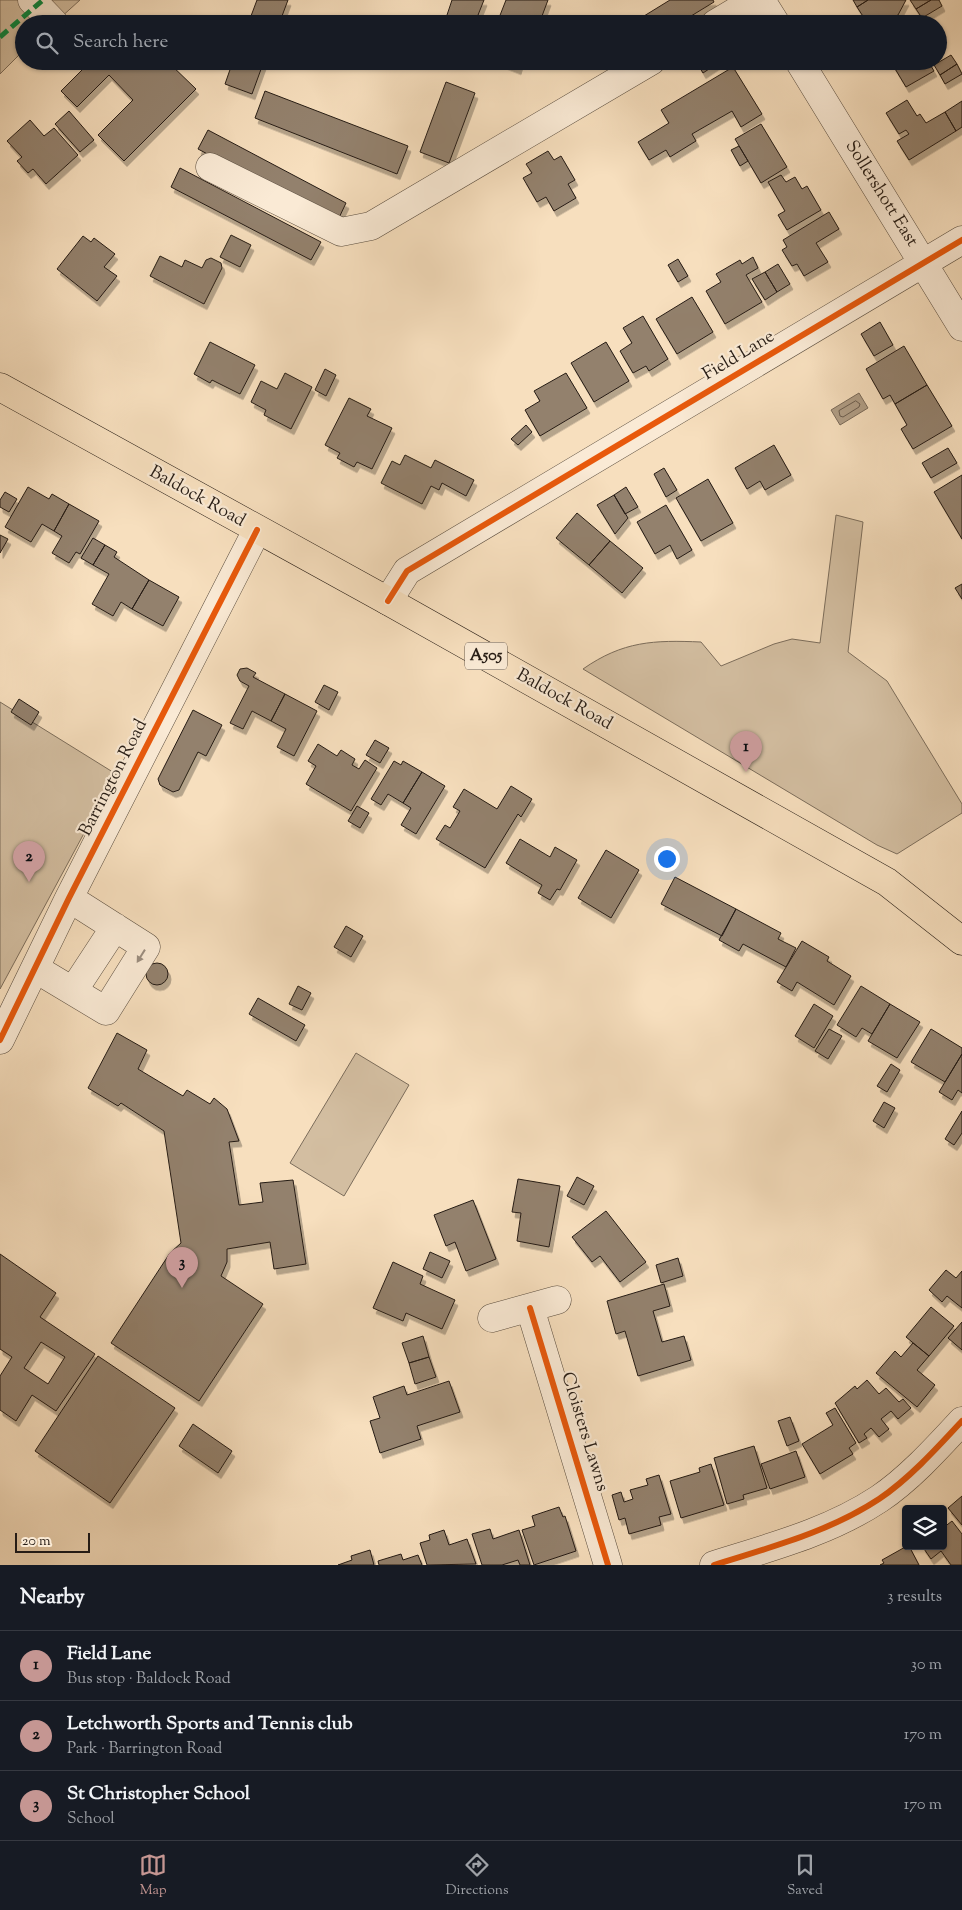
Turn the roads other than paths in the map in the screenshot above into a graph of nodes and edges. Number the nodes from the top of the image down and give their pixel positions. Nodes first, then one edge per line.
1 (32, 0) edge
2 (756, 0) edge
3 (761, 0) edge
4 (46, 15) edge
5 (730, 15) edge
6 (770, 15) edge
7 (636, 70) edge
8 (805, 70) edge
9 (210, 168) dead end
10 (962, 240) edge
11 (923, 263) junction
12 (962, 327) edge
13 (0, 387) edge
14 (257, 530) junction
15 (388, 601) junction
16 (69, 898) junction
17 (114, 926) junction
18 (962, 941) edge
19 (36, 969) junction
20 (73, 991) junction
21 (0, 1040) edge
22 (558, 1300) dead end
23 (530, 1308) junction
24 (492, 1318) dead end
25 (962, 1421) edge
26 (608, 1565) edge
27 (714, 1565) edge

1 - 4 street
2 - 5 street
3 - 6 street
7 - 9 street
8 - 11 street, Sollershott East
10 - 11 street, Field Lane
11 - 12 street, Sollershott East
11 - 15 street, Field Lane
13 - 14 main road, Baldock Road / A505
14 - 15 main road, Baldock Road / A505
14 - 16 street, Barrington Road
15 - 18 main road, Baldock Road / A505
16 - 17 street
16 - 19 street, Barrington Road
17 - 20 street
17 -> 20 street
19 - 20 street
19 - 21 street, Barrington Road
22 - 23 street
23 - 24 street
23 - 26 street, Cloisters Lawns
25 - 27 street

